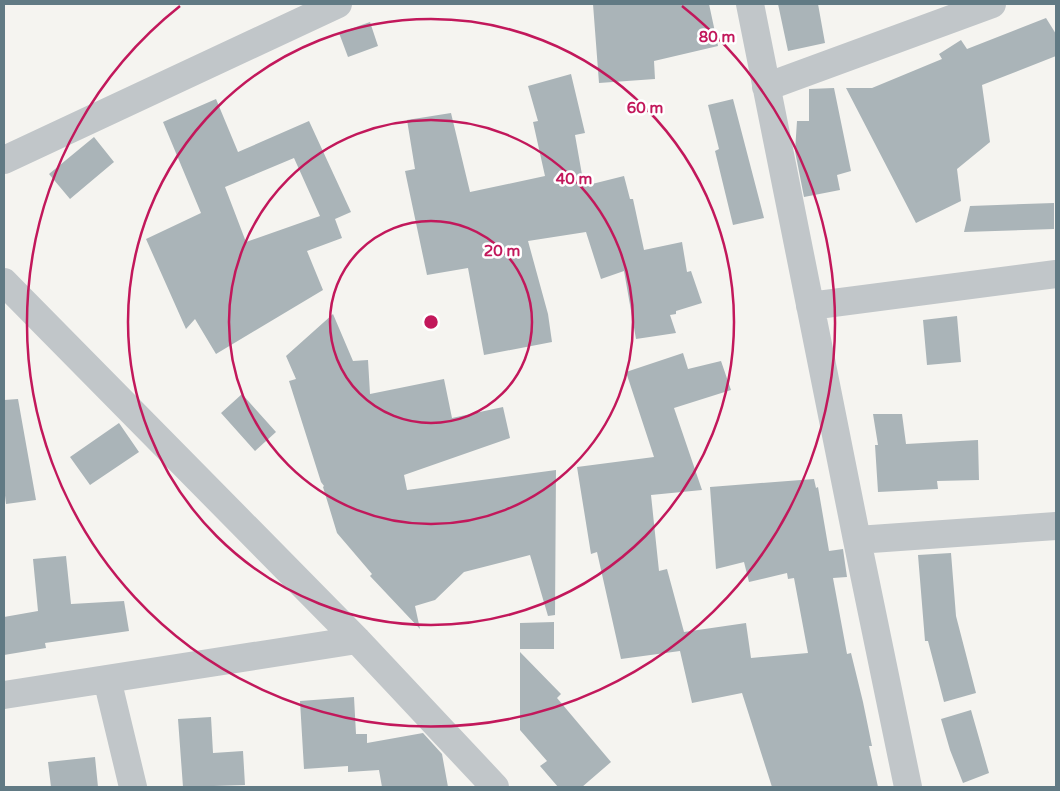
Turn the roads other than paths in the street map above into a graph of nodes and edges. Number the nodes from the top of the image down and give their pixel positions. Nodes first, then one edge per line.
1 (338, 4) edge
2 (750, 4) edge
3 (992, 4) edge
4 (766, 87) junction
5 (4, 160) edge
6 (1056, 274) edge
7 (4, 282) edge
8 (810, 306) junction
9 (1056, 526) edge
10 (857, 540) junction
11 (357, 640) junction
12 (107, 679) junction
13 (4, 695) edge
14 (133, 787) edge
15 (495, 787) edge
16 (908, 787) edge

1 - 5 street
2 - 4 street
3 - 4 street
4 - 8 street
6 - 8 street
7 - 11 street
8 - 10 street
9 - 10 street
10 - 16 street
11 - 12 street
11 - 15 street
12 - 13 street
12 - 14 street

